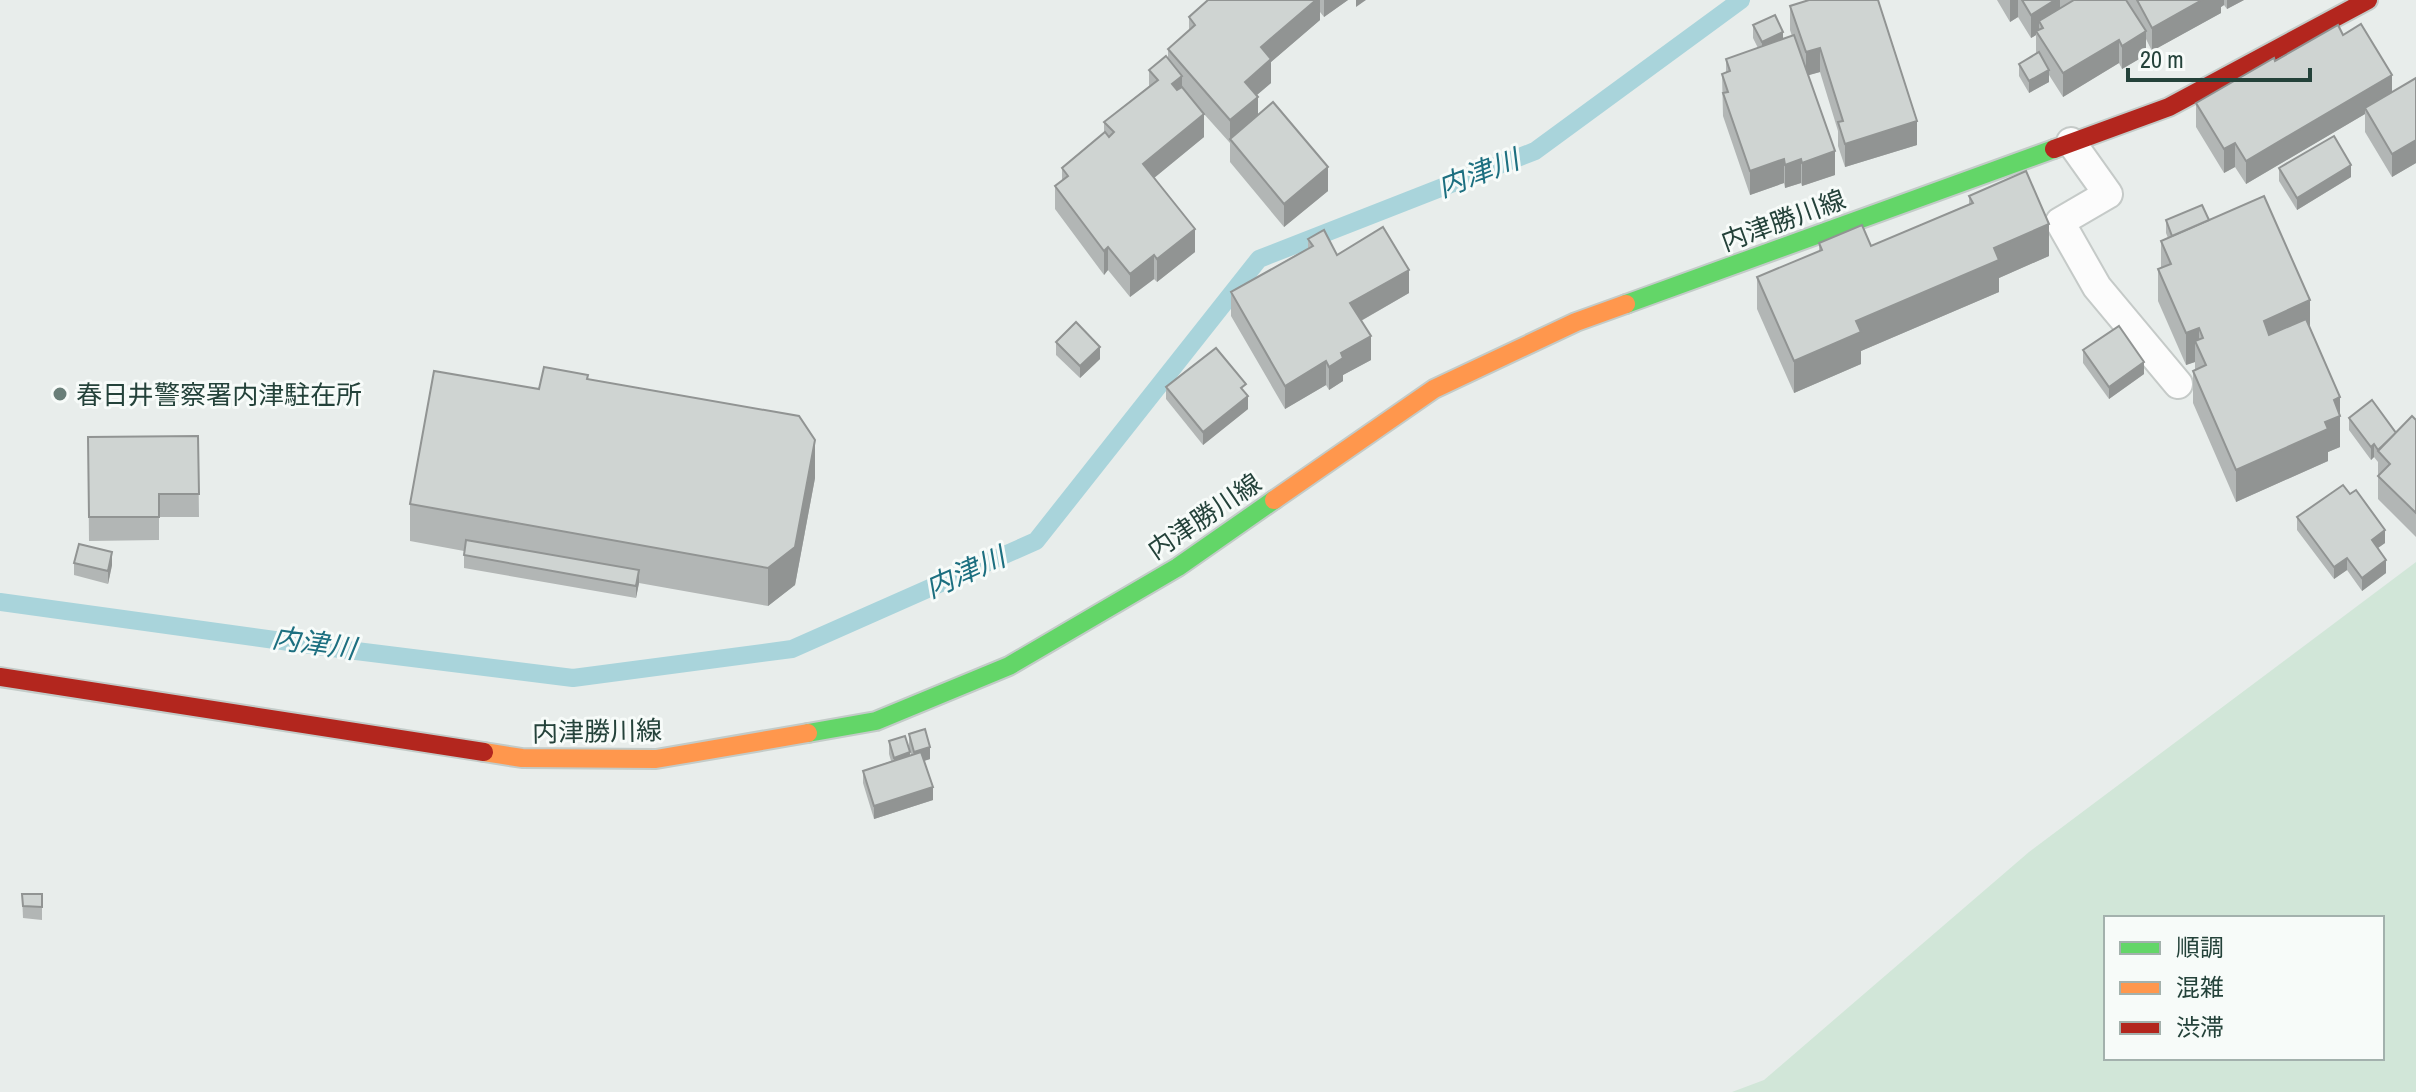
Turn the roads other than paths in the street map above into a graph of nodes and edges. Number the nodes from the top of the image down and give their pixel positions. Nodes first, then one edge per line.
1 (2368, 0) edge
2 (2071, 142) junction
3 (2178, 384) dead end
4 (0, 677) edge

1 - 2 main road, 内津勝川線
2 - 3 lane
2 - 4 main road, 内津勝川線

